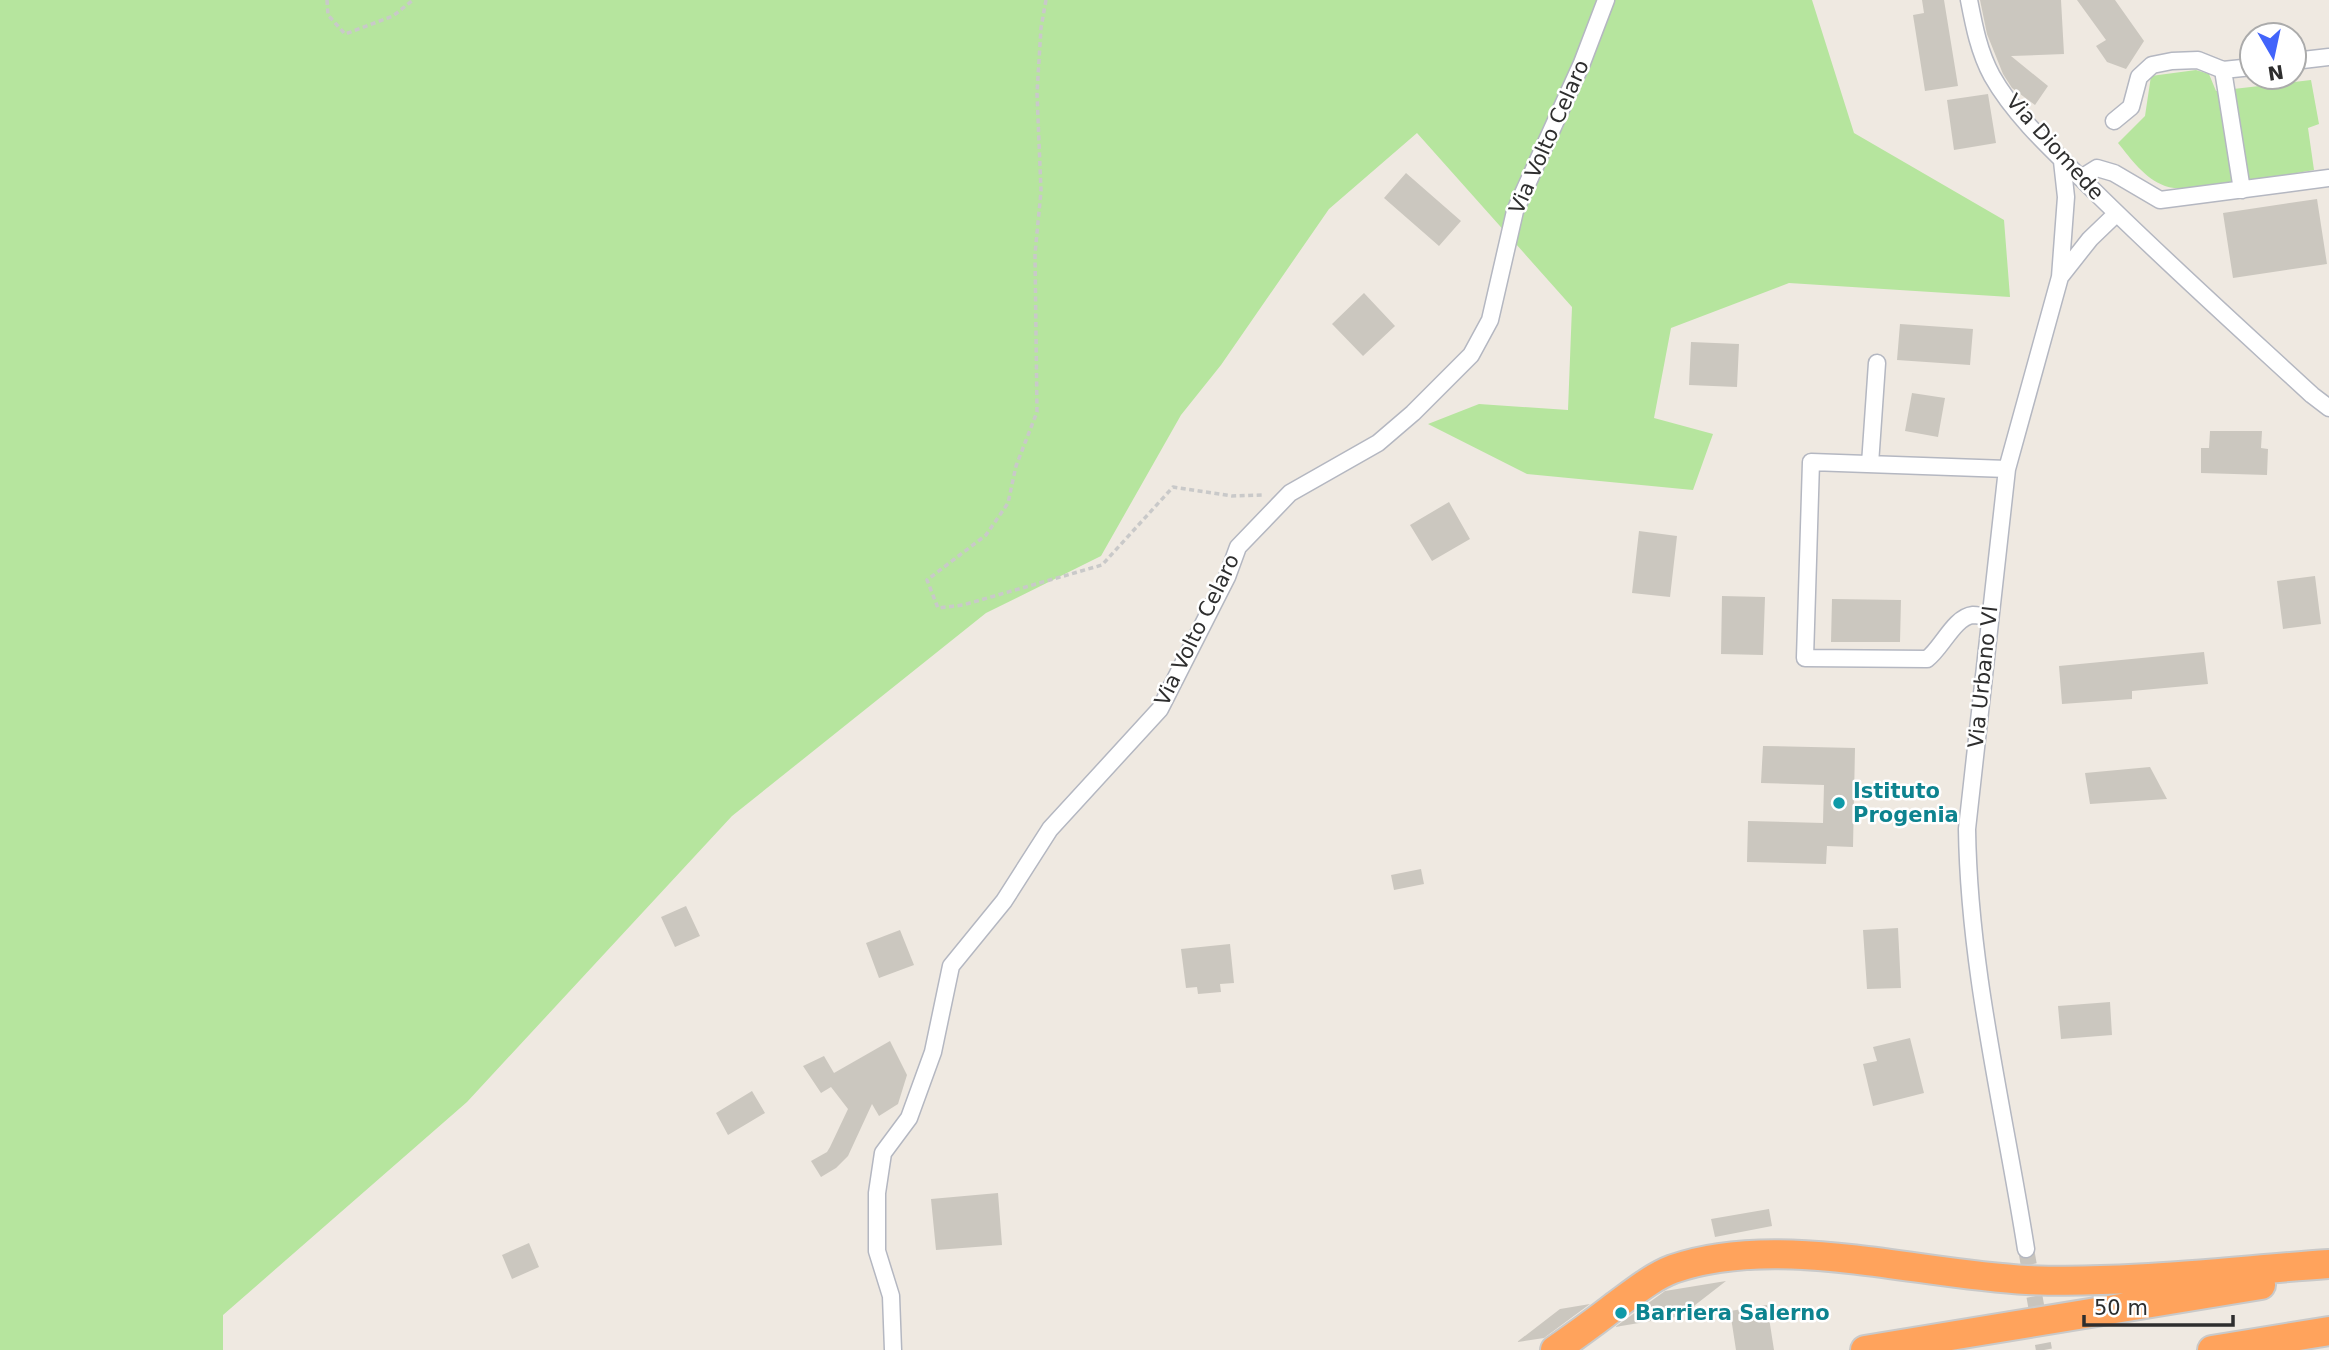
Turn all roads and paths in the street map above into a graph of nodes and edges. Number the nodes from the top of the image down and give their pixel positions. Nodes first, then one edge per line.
1 (327, 0) edge
2 (413, 0) edge
3 (1046, 0) edge
4 (1606, 0) edge
5 (1969, 0) edge
6 (2329, 57) edge
7 (2308, 59) edge
8 (2238, 69) edge
9 (2222, 71) junction
10 (2114, 121) dead end
11 (2062, 161) junction
12 (2081, 178) junction
13 (2329, 178) edge
14 (2242, 190) junction
15 (2116, 214) junction
16 (2060, 276) junction
17 (1877, 363) dead end
18 (2329, 408) edge
19 (1870, 464) junction
20 (2007, 469) junction
21 (1290, 494) junction
22 (1990, 617) junction
23 (2026, 1249) tunnel mouth
24 (2329, 1264) edge
25 (2329, 1274) edge
26 (2329, 1331) edge
27 (893, 1350) edge
28 (1555, 1350) edge
29 (1865, 1350) edge
30 (2212, 1350) edge

1 - 2 path
3 - 21 path
4 - 21 street, Via Volto Celaro
5 - 11 street, Via Diomede
6 - 7 street
8 - 9 street
9 - 10 street
9 - 14 street
11 - 12 street, Via Diomede
11 - 16 street, Via Urbano VI
12 - 14 street
12 - 15 street, Via Diomede
13 - 14 street
15 - 16 street, Via Urbano VI
15 - 18 street, Via Diomede
16 - 20 street, Via Urbano VI
17 - 19 street
19 - 20 street
19 - 22 street
20 - 22 street, Via Urbano VI
21 - 27 street, Via Volto Celaro
22 - 23 street, Via Urbano VI
24 - 28 highway
25 - 29 highway
26 - 30 highway

